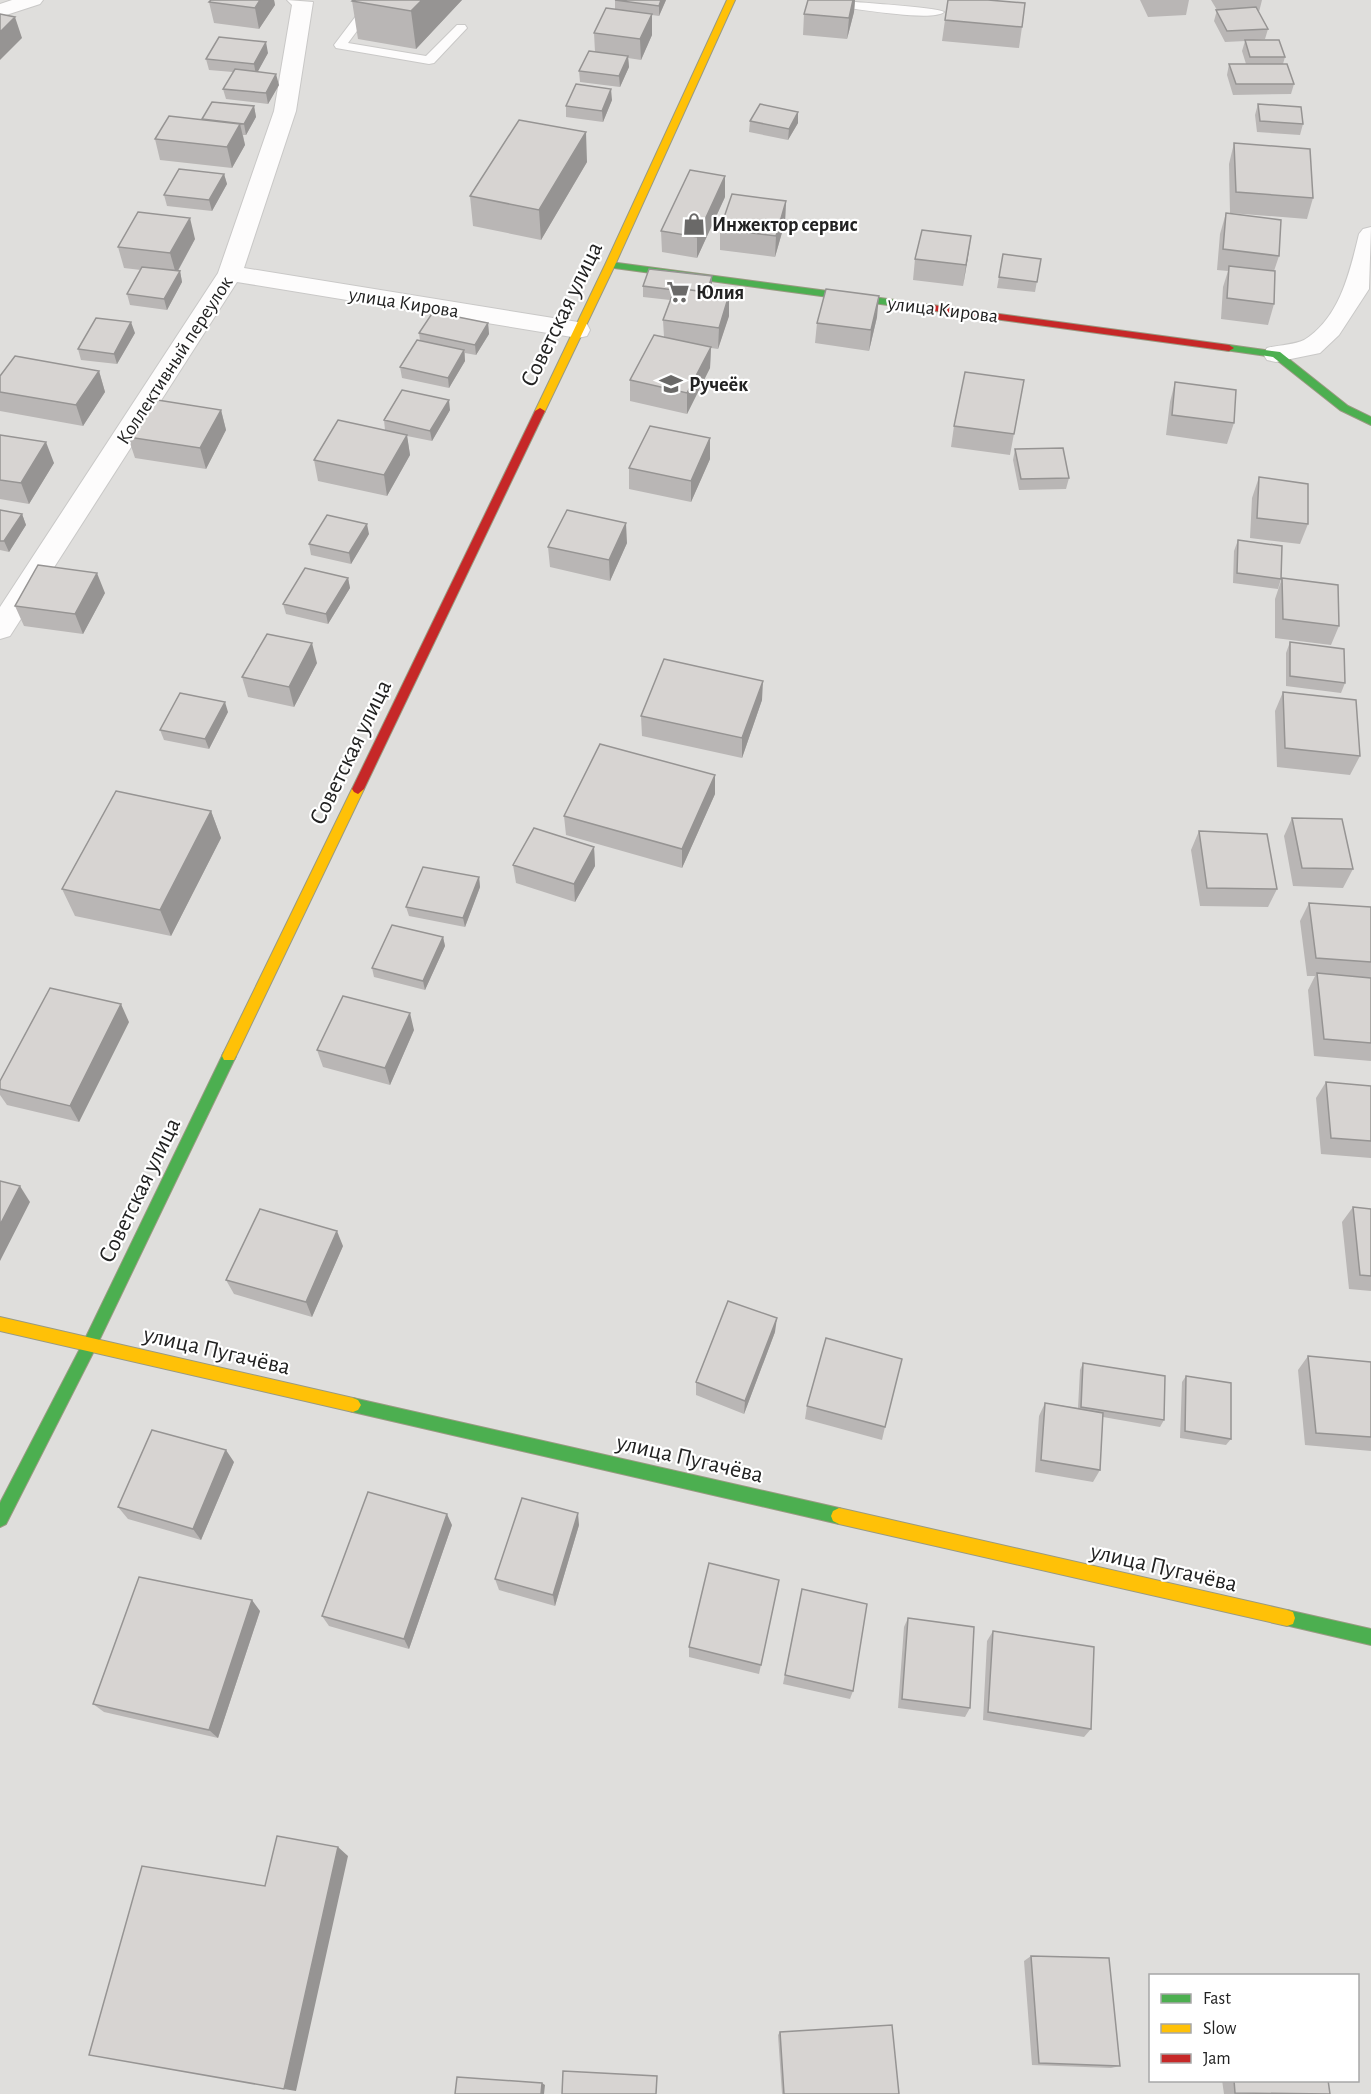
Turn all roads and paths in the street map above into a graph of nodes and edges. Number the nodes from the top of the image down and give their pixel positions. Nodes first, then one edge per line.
1 (33, 0) edge
2 (297, 0) edge
3 (374, 0) edge
4 (731, 0) edge
5 (820, 0) edge
6 (0, 11) edge
7 (938, 12) dead end
8 (461, 28) dead end
9 (1371, 234) edge
10 (610, 265) junction
11 (230, 273) junction
12 (578, 330) junction
13 (1276, 354) junction
14 (1371, 421) edge
15 (0, 629) edge
16 (0, 1324) edge
17 (90, 1344) junction
18 (0, 1519) edge
19 (1371, 1637) edge

1 - 6 street
2 - 11 street, Коллективный переулок
3 - 8 lane
4 - 10 main road, Советская улица
5 - 7 lane
9 - 13 street, улица Кирова
10 - 12 main road, Советская улица
10 - 13 main road, улица Кирова
11 - 12 street, улица Кирова
11 - 15 street, Коллективный переулок
12 - 17 main road, Советская улица
13 - 14 main road
16 - 17 main road, улица Пугачёва
17 - 18 main road, Советская улица
17 - 19 main road, улица Пугачёва

